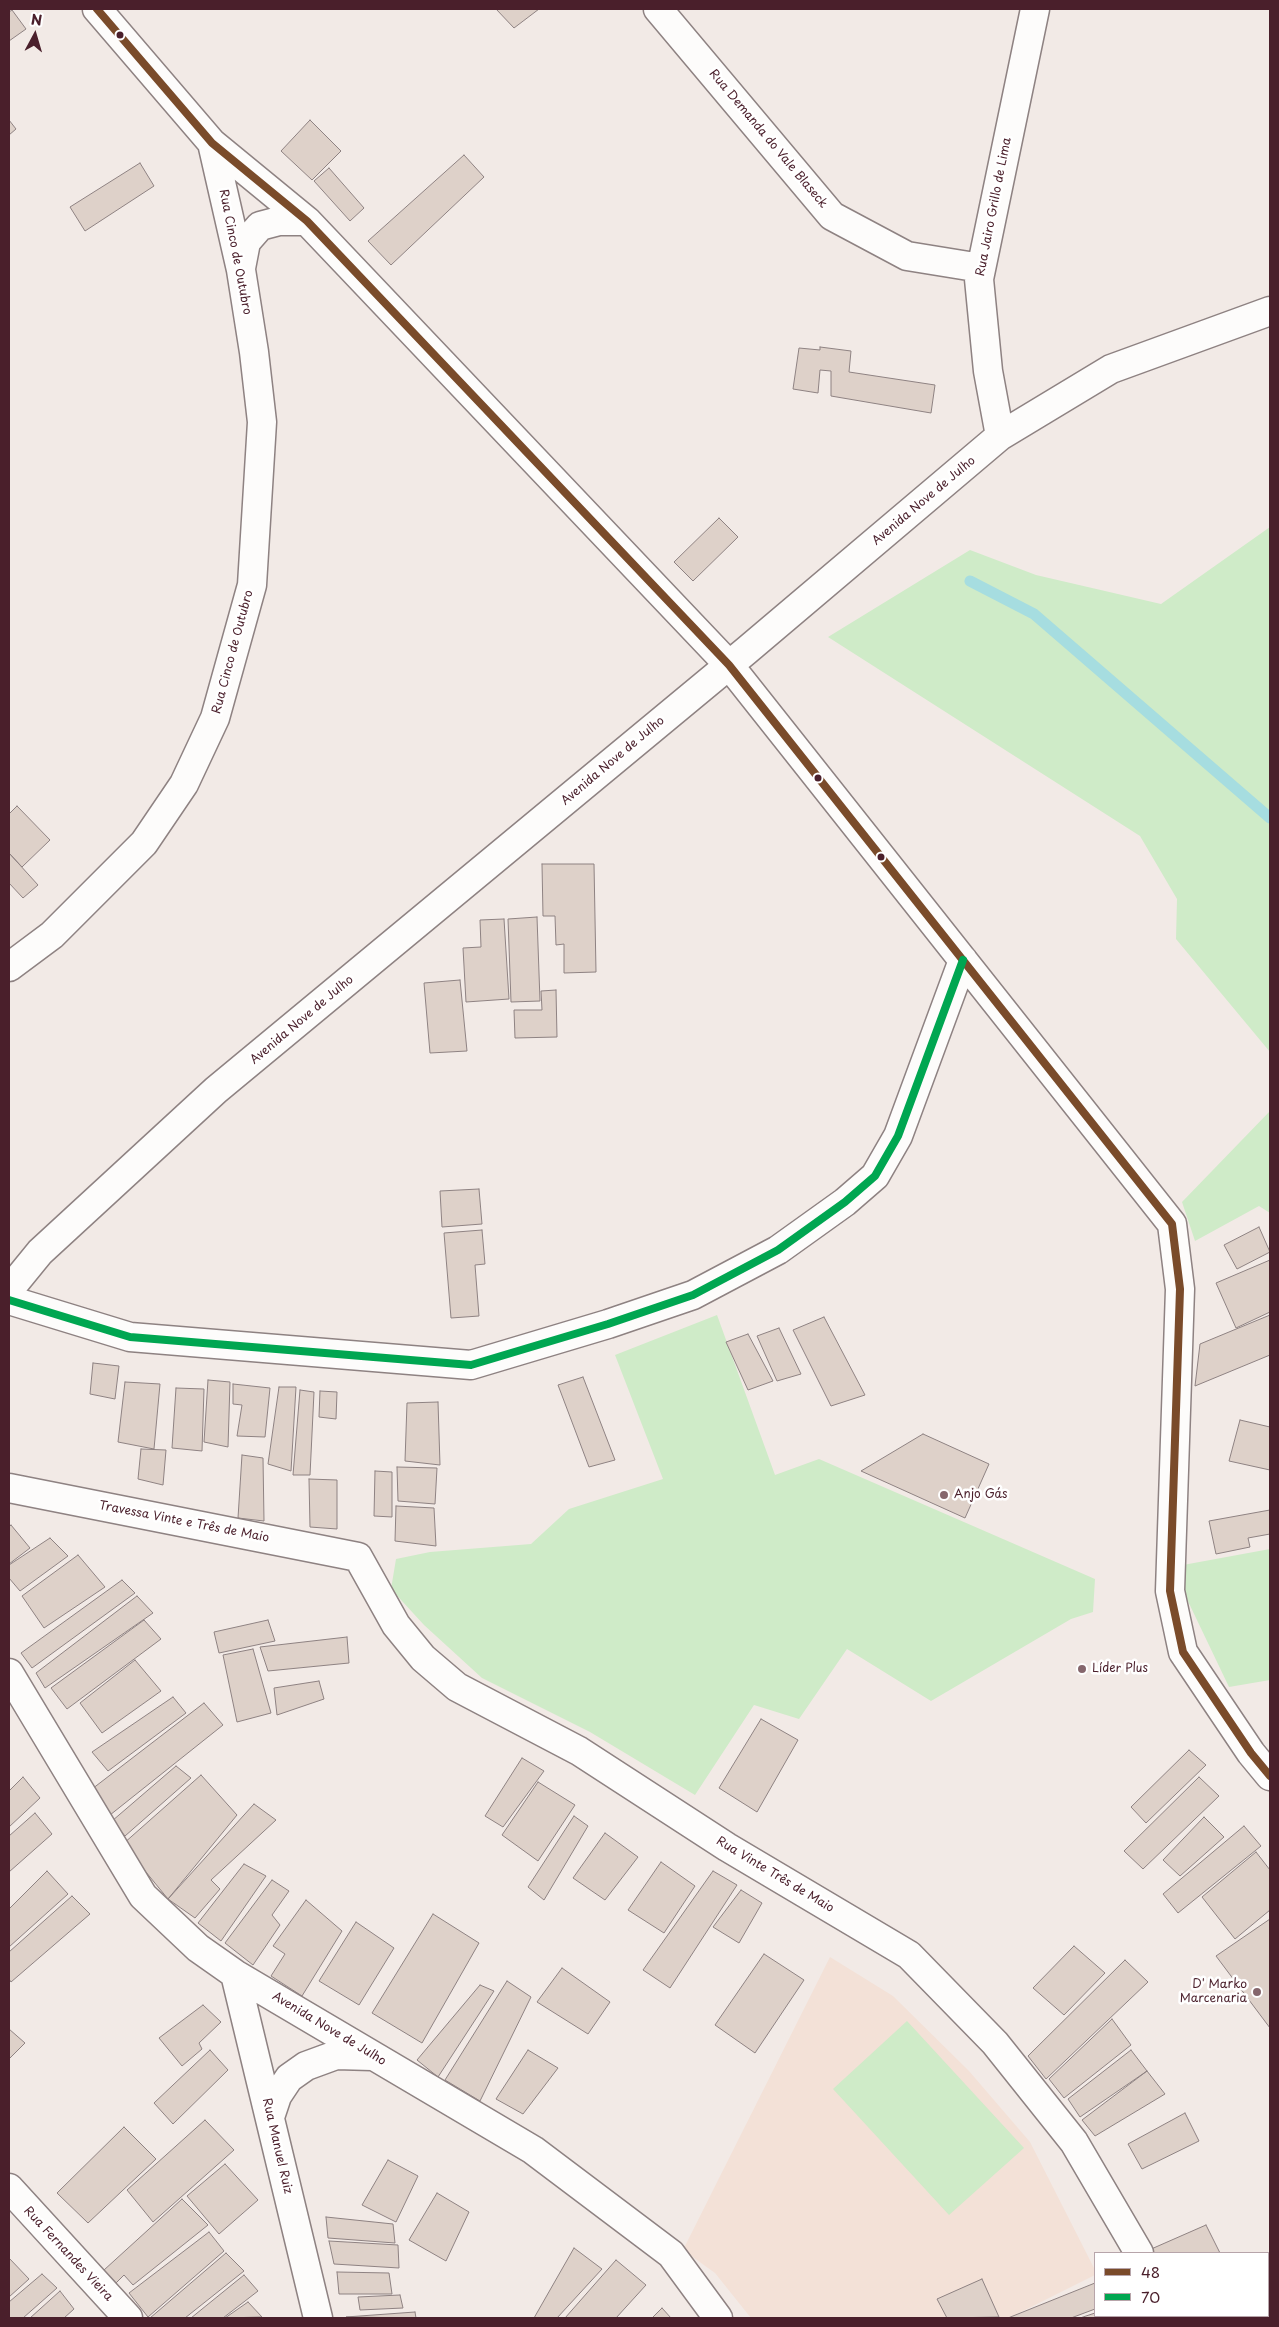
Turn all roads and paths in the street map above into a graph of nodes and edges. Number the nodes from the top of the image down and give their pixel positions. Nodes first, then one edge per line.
1 (98, 9) edge
2 (658, 9) edge
3 (1036, 9) edge
4 (212, 143) junction
5 (307, 222) junction
6 (981, 268) junction
7 (241, 270) junction
8 (1270, 312) edge
9 (1000, 436) junction
10 (729, 665) junction
11 (963, 960) junction
12 (9, 967) edge
13 (9, 1290) edge
14 (9, 1300) edge
15 (9, 1488) edge
16 (358, 1557) joint
17 (9, 1673) edge
18 (1270, 1776) edge
19 (236, 1974) junction
20 (374, 2056) junction
21 (270, 2117) junction
22 (9, 2188) edge
23 (1137, 2252) edge
24 (128, 2318) edge
25 (318, 2318) edge
26 (718, 2318) edge

1 - 4 street
2 - 6 street, Rua Demanda do Vale Blaseck
3 - 6 street, Rua Jairo Grillo de Lima
4 - 5 street
4 - 7 street, Rua Cinco de Outubro
5 - 7 street
5 - 10 street
6 - 9 street, Rua Jairo Grillo de Lima
7 - 12 street, Rua Cinco de Outubro
8 - 9 street, Avenida Nove de Julho
9 - 10 street, Avenida Nove de Julho
10 - 11 street
10 - 13 street, Avenida Nove de Julho
11 - 14 street
11 - 18 street
15 - 16 street, Travessa Vinte e Três de Maio
16 - 23 street, Rua Vinte Três de Maio
17 - 19 street, Avenida Nove de Julho
19 - 20 street, Avenida Nove de Julho
19 - 21 street, Rua Manuel Ruiz
20 - 21 street
20 - 26 street, Avenida Nove de Julho
21 - 25 street, Rua Manuel Ruiz
22 - 24 street, Rua Fernandes Vieira

